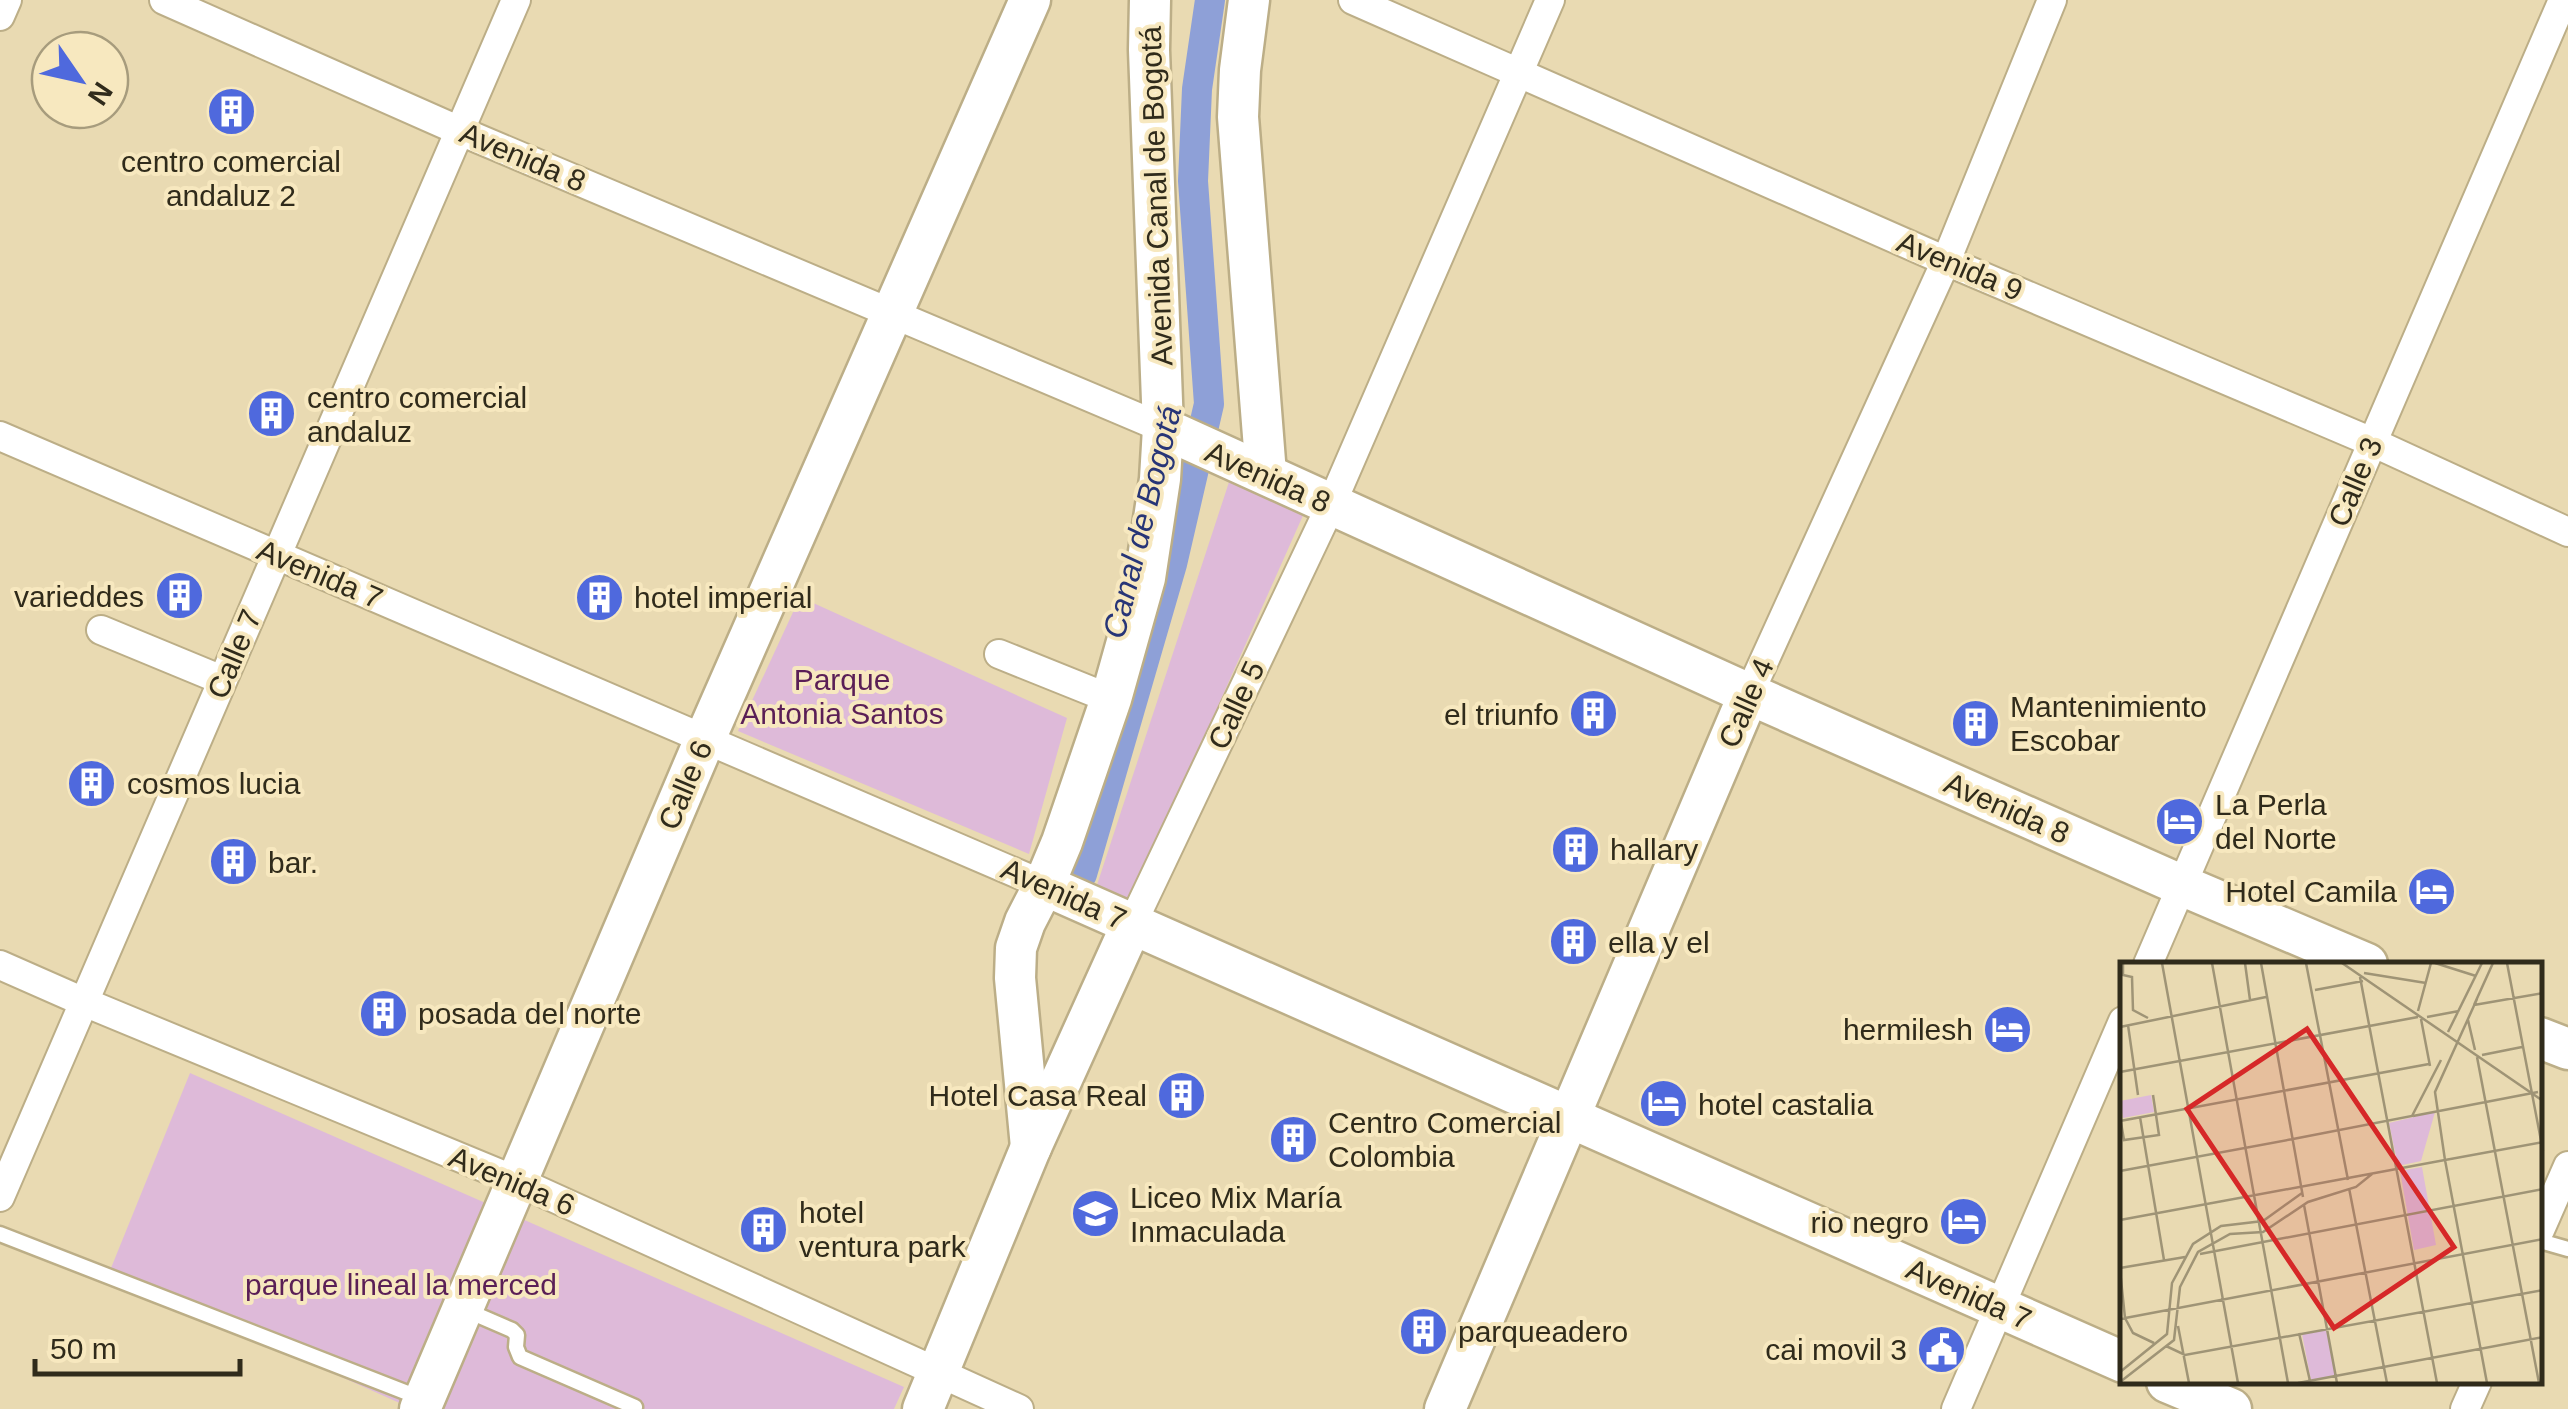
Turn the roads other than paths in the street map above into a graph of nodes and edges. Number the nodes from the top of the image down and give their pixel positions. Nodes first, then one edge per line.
1 (7, 0) edge
2 (164, 0) edge
3 (516, 0) edge
4 (1030, 0) edge
5 (1150, 0) edge
6 (1249, 0) edge
7 (1353, 0) edge
8 (1550, 0) edge
9 (2052, 0) edge
10 (2556, 6) edge
11 (0, 16) edge
12 (1517, 74) junction
13 (460, 130) junction
14 (1946, 261) junction
15 (890, 313) junction
16 (0, 436) edge
17 (1191, 441) junction
18 (2372, 442) junction
19 (1266, 474) junction
20 (1331, 505) junction
21 (2568, 532) edge
22 (276, 556) junction
23 (101, 630) dead end
24 (999, 654) dead end
25 (222, 680) junction
26 (1750, 694) junction
27 (1111, 699) junction
28 (705, 739) junction
29 (1044, 886) junction
30 (2182, 886) junction
31 (1132, 924) junction
32 (2149, 962) edge
33 (2361, 962) edge
34 (0, 965) edge
35 (84, 1002) junction
36 (2120, 1028) edge
37 (2543, 1039) edge
38 (2568, 1050) edge
39 (1569, 1117) junction
40 (1031, 1147) junction
41 (2568, 1166) edge
42 (517, 1181) junction
43 (0, 1197) edge
44 (2543, 1223) edge
45 (0, 1234) edge
46 (2543, 1242) edge
47 (2568, 1248) edge
48 (2000, 1307) junction
49 (462, 1309) junction
50 (2120, 1361) edge
51 (2172, 1384) edge
52 (2476, 1384) edge
53 (930, 1391) edge
54 (422, 1404) edge
55 (635, 1407) edge
56 (1019, 1409) edge
57 (1445, 1409) edge
58 (1956, 1409) edge
59 (2230, 1409) edge
60 (2465, 1409) edge

1 - 11 street
2 - 13 street, Avenida 8
3 - 13 street, Calle 7
4 - 15 main road, Calle 6
5 - 17 main road, Avenida Canal de Bogotá
6 - 19 main road
7 - 12 street, Avenida 9
8 - 12 street, Calle 5
9 - 14 street, Calle 4
10 - 18 street, Calle 3
12 - 14 street, Avenida 9
12 - 20 street, Calle 5
13 - 15 street, Avenida 8
13 - 22 street, Calle 7
14 - 18 street, Avenida 9
14 - 26 street, Calle 4
15 - 17 street, Avenida 8
15 - 28 main road, Calle 6
16 - 22 street, Avenida 7
17 - 19 main road, Avenida 8
17 - 27 main road, Avenida Canal de Bogotá
18 - 21 street, Avenida 9
18 - 30 street, Calle 3
19 - 20 main road, Avenida 8
20 - 26 main road, Avenida 8
20 - 31 street, Calle 5
22 - 25 street, Calle 7
22 - 28 street, Avenida 7
23 - 25 street
24 - 27 street
25 - 35 street, Calle 7
26 - 30 main road, Avenida 8
26 - 39 main road, Calle 4
27 - 29 main road, Avenida Canal de Bogotá
28 - 29 street, Avenida 7
28 - 42 main road, Calle 6
29 - 31 main road, Avenida 7
29 - 40 main road, Avenida Canal de Bogotá
30 - 32 street, Calle 3
30 - 33 main road, Avenida 8
31 - 39 main road, Avenida 7
31 - 40 main road, Calle 5
34 - 35 street, Avenida 6
35 - 42 street, Avenida 6
35 - 43 street, Calle 7
36 - 48 street
37 - 38 main road
39 - 48 main road, Avenida 7
39 - 57 main road, Calle 4
40 - 53 main road, Calle 5
41 - 44 street
42 - 49 main road, Calle 6
42 - 53 street, Avenida 6
45 - 54 lane
46 - 47 lane
48 - 50 main road, Avenida 7
48 - 58 street
49 - 54 main road, Calle 6
49 - 55 lane
51 - 59 main road
52 - 60 street
53 - 56 street, Avenida 6

